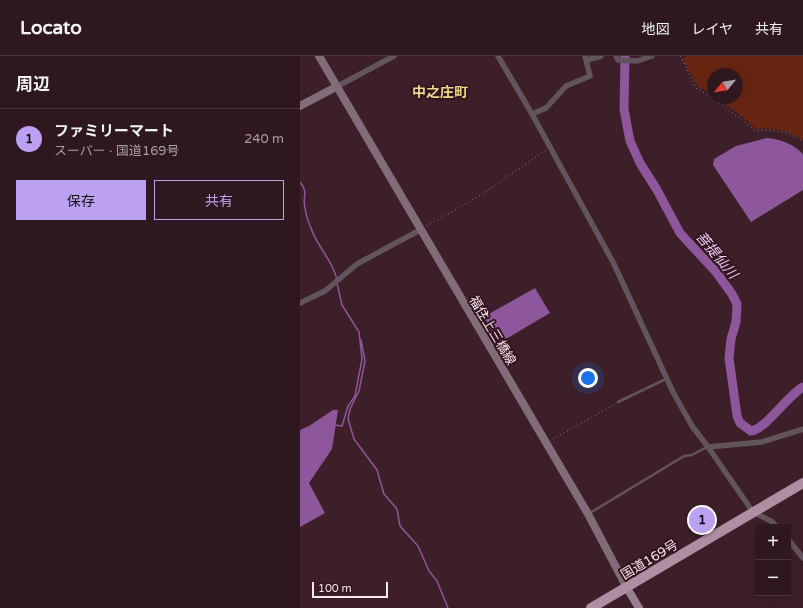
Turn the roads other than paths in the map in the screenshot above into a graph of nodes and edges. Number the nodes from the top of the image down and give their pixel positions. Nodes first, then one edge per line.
1 (319, 56) edge
2 (394, 56) edge
3 (498, 56) edge
4 (601, 56) edge
5 (616, 56) edge
6 (652, 56) edge
7 (586, 58) edge
8 (336, 87) junction
9 (300, 106) edge
10 (532, 114) junction
11 (420, 230) junction
12 (300, 303) edge
13 (667, 379) junction
14 (618, 402) road end
15 (803, 429) edge
16 (708, 447) junction
17 (803, 483) edge
18 (753, 512) junction
19 (588, 514) junction
20 (774, 524) edge
21 (791, 543) edge
22 (803, 558) edge
23 (627, 588) junction
24 (592, 608) edge
25 (639, 608) edge

1 - 8 main road, 福住上三橋線
2 - 8 street
3 - 10 street
4 - 7 street
5 - 6 street
7 - 10 street
8 - 9 main road
8 - 11 main road, 福住上三橋線
10 - 13 street
11 - 12 street
11 - 19 main road, 福住上三橋線
13 - 14 lane
13 - 16 street
15 - 16 street
16 - 18 street
16 - 19 lane
17 - 18 highway, 国道169号
18 - 20 street
18 - 23 highway, 国道169号
19 - 23 main road, 福住上三橋線
21 - 22 street
23 - 24 highway, 国道169号
23 - 25 main road

